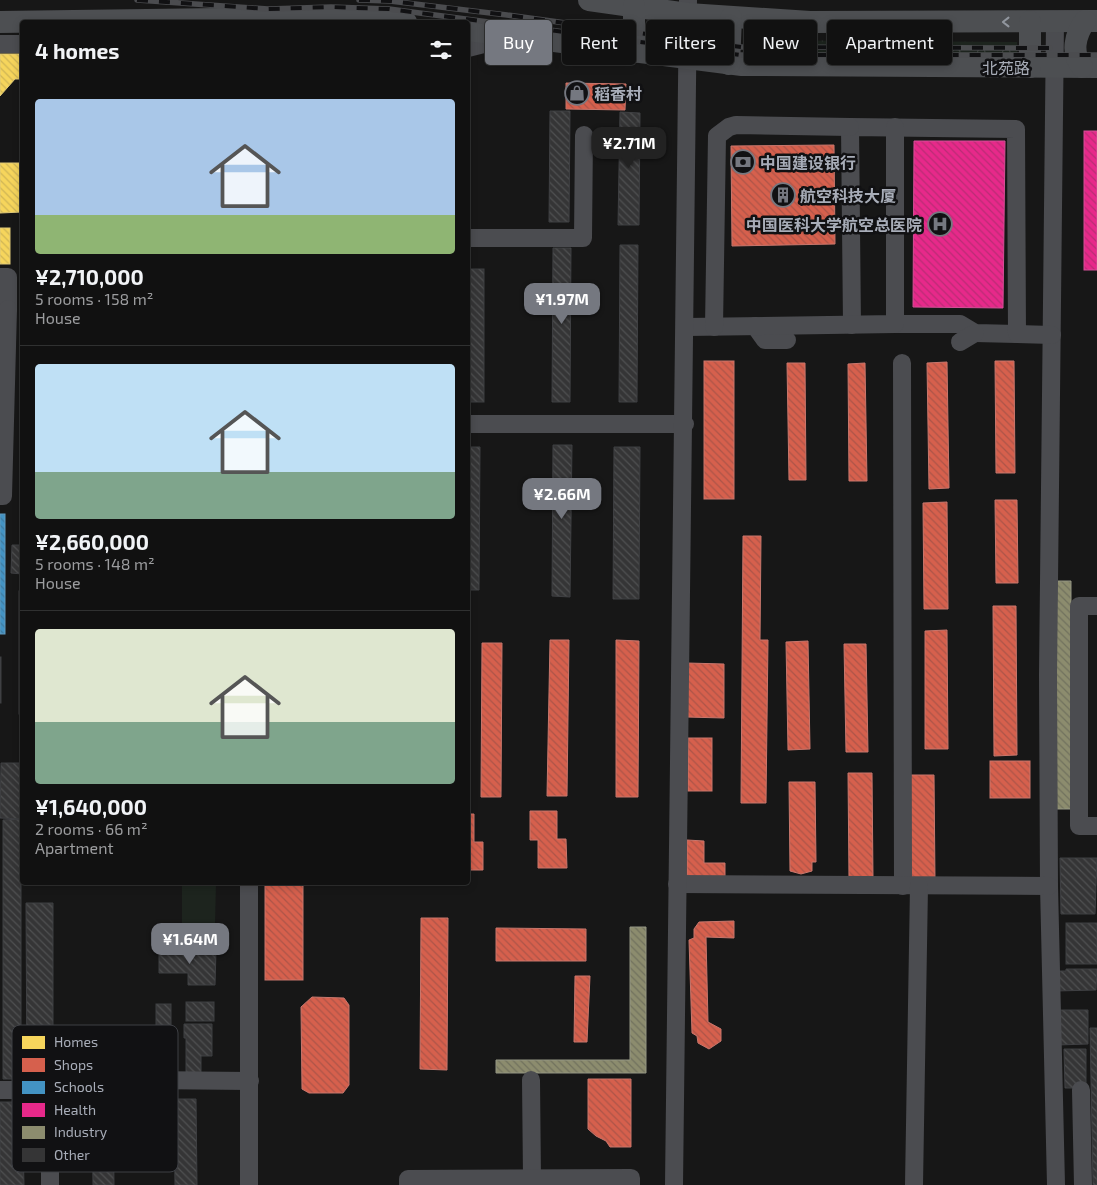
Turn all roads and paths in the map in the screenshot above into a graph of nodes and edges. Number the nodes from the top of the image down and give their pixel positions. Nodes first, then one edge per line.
1 (589, 0) edge
2 (634, 6) junction
3 (688, 7) edge
4 (730, 18) joint
5 (145, 20) edge
6 (348, 20) edge
7 (634, 20) edge
8 (688, 20) edge
9 (1091, 21) edge
10 (0, 22) edge
11 (20, 22) edge
12 (1030, 22) junction
13 (1055, 22) junction
14 (470, 30) edge
15 (485, 32) edge
16 (0, 44) edge
17 (20, 44) edge
18 (485, 44) edge
19 (470, 47) edge
20 (734, 64) edge
21 (689, 65) edge
22 (1030, 67) junction
23 (1055, 67) junction
24 (1090, 67) edge
25 (850, 127) junction
26 (895, 127) junction
27 (584, 135) dead end
28 (470, 238) edge
29 (0, 277) edge
30 (4, 309) edge
31 (895, 324) junction
32 (852, 325) junction
33 (755, 326) junction
34 (714, 327) junction
35 (686, 328) junction
36 (975, 333) junction
37 (1017, 334) junction
38 (1052, 335) junction
39 (787, 340) dead end
40 (960, 342) dead end
41 (902, 363) dead end
42 (470, 424) edge
43 (685, 424) junction
44 (0, 496) edge
45 (1097, 606) edge
46 (1097, 826) edge
47 (678, 884) junction
48 (249, 885) edge
49 (911, 886) junction
50 (1049, 886) junction
51 (178, 1080) edge
52 (531, 1080) dead end
53 (250, 1081) junction
54 (1081, 1090) dead end
55 (50, 1172) edge
56 (532, 1178) junction
57 (482, 1182) edge
58 (50, 1185) edge
59 (249, 1185) edge
60 (408, 1185) edge
61 (631, 1185) edge
62 (674, 1185) edge
63 (914, 1185) edge
64 (1056, 1185) edge
65 (1083, 1185) edge

1 - 2 main road
2 - 3 main road
2 - 7 main road
3 - 4 main road
3 - 8 street
12 -> 4 main road
5 - 6 main road
9 - 13 main road
9 - 24 main road
10 - 11 main road
12 - 13 main road
12 - 22 main road
13 - 23 street
14 - 15 main road, 北苑路
16 - 17 street
18 - 19 street
20 - 22 main road, 北苑路
21 - 35 street
22 - 23 main road, 北苑路
23 - 24 main road, 北苑路
23 - 38 street
25 - 26 street
25 - 32 street
25 - 34 street
26 - 31 street
26 - 37 street
27 - 28 street
29 - 30 street
30 - 44 street
31 - 32 street
31 - 36 street
32 - 33 street
33 - 34 street
33 - 39 street
34 - 35 street
35 - 43 street
36 - 37 street
36 - 40 street
37 - 38 street
38 - 50 street
41 - 49 street
42 - 43 street
43 - 47 street
45 - 46 street
47 - 49 street
47 - 62 street
48 - 53 street
49 - 50 street
49 - 63 street
50 - 64 street
51 - 53 street
52 - 56 street
53 - 59 street
54 - 65 street
55 - 58 street
56 - 57 street
56 - 61 street
57 - 60 street

